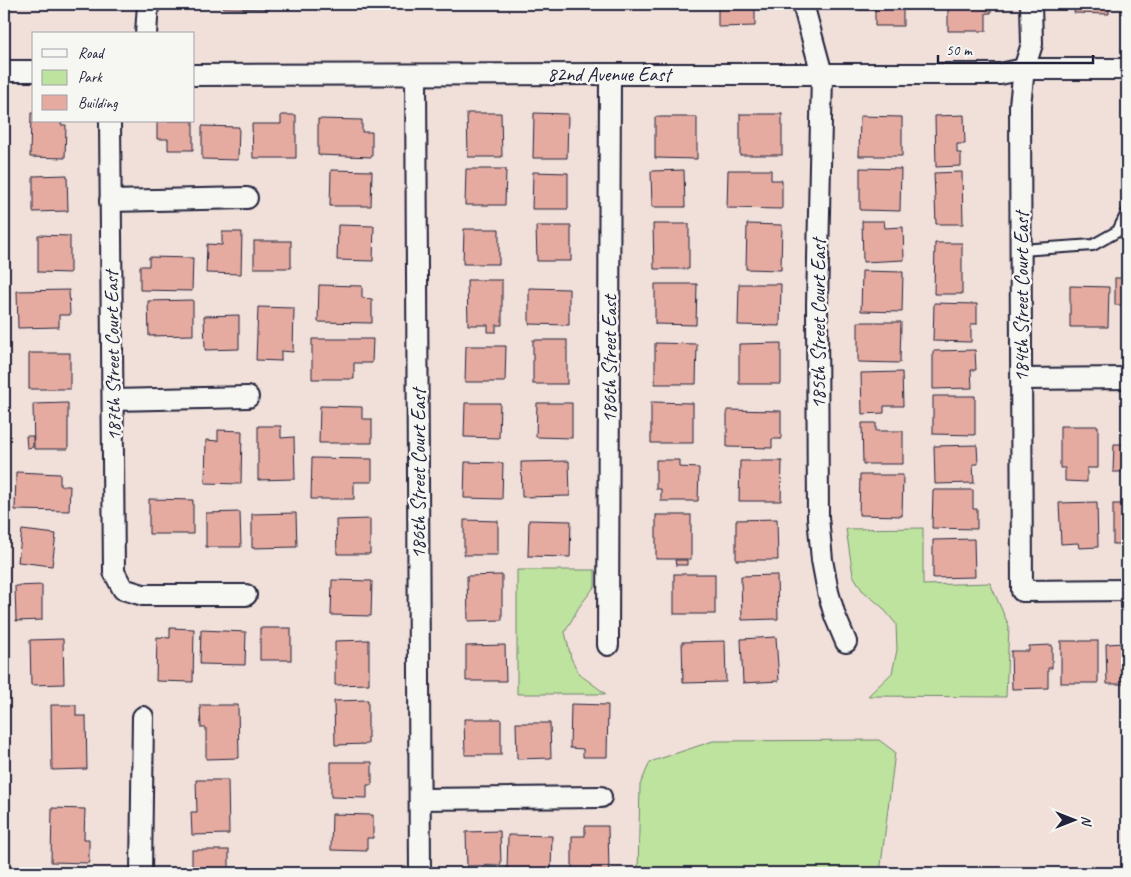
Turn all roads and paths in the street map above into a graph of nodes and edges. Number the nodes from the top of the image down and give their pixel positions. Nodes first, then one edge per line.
1 (148, 4) edge
2 (803, 4) edge
3 (1031, 4) edge
4 (146, 32) edge
5 (1024, 69) junction
6 (1127, 69) edge
7 (4, 71) edge
8 (32, 72) edge
9 (610, 74) junction
10 (822, 74) junction
11 (195, 75) edge
12 (416, 75) junction
13 (110, 122) edge
14 (246, 198) dead end
15 (110, 202) junction
16 (1127, 214) edge
17 (1021, 250) junction
18 (1022, 378) junction
19 (1127, 378) edge
20 (248, 397) dead end
21 (113, 400) junction
22 (1127, 590) edge
23 (246, 595) dead end
24 (846, 642) dead end
25 (608, 646) dead end
26 (142, 717) dead end
27 (601, 797) dead end
28 (420, 799) junction
29 (141, 873) edge
30 (420, 873) edge

1 - 4 street
2 - 10 street, 185th Street Court East
3 - 5 street, 184th Street Court East
5 - 6 street, 82nd Avenue East
5 - 10 street, 82nd Avenue East
5 - 17 street, 184th Street Court East
7 - 8 street
9 - 10 street, 82nd Avenue East
9 - 12 street, 82nd Avenue East
9 - 25 street, 186th Street East
10 - 24 street, 185th Street Court East
11 - 12 street, 82nd Avenue East
12 - 28 street, 186th Street Court East
13 - 15 street, 187th Street Court East
14 - 15 street
15 - 21 street, 187th Street Court East
16 - 17 lane
17 - 18 street, 184th Street Court East
18 - 19 street
18 - 22 street, 184th Street Court East
20 - 21 street
21 - 23 street, 187th Street Court East
26 - 29 street
27 - 28 street
28 - 30 street, 186th Street Court East

